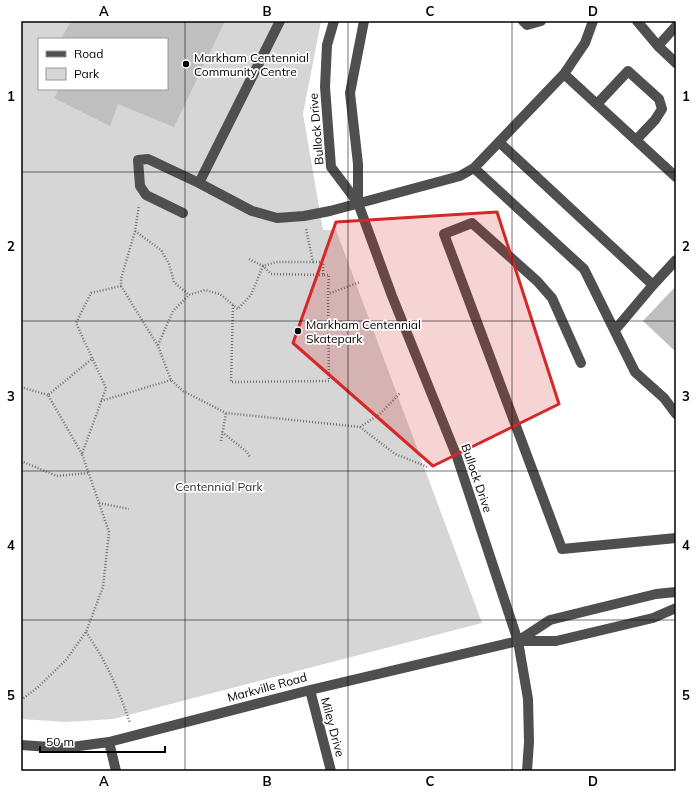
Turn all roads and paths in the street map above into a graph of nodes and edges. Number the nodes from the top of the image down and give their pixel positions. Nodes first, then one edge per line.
1 (280, 21) edge
2 (334, 21) edge
3 (364, 21) edge
4 (523, 21) edge
5 (541, 21) edge
6 (593, 21) edge
7 (637, 21) edge
8 (676, 26) edge
9 (658, 46) junction
10 (676, 63) edge
11 (564, 74) junction
12 (597, 104) junction
13 (636, 140) junction
14 (499, 142) junction
15 (474, 168) junction
16 (676, 177) edge
17 (199, 183) junction
18 (358, 203) junction
19 (140, 204) dead end
20 (184, 213) dead end
21 (304, 216) junction
22 (135, 231) junction
23 (249, 259) dead end
24 (676, 260) edge
25 (310, 262) junction
26 (263, 266) junction
27 (323, 275) junction
28 (360, 282) dead end
29 (653, 285) junction
30 (121, 286) junction
31 (328, 294) junction
32 (189, 295) junction
33 (233, 305) junction
34 (615, 330) junction
35 (158, 346) junction
36 (93, 358) junction
37 (581, 363) dead end
38 (171, 380) junction
39 (21, 387) edge
40 (400, 393) dead end
41 (48, 395) junction
42 (101, 401) junction
43 (226, 412) junction
44 (676, 414) edge
45 (360, 427) junction
46 (222, 432) junction
47 (221, 442) dead end
48 (82, 454) junction
49 (250, 458) dead end
50 (21, 461) edge
51 (428, 467) dead end
52 (88, 473) junction
53 (99, 503) junction
54 (129, 509) dead end
55 (676, 538) edge
56 (676, 592) edge
57 (676, 608) edge
58 (86, 632) junction
59 (518, 641) junction
60 (310, 690) junction
61 (21, 700) edge
62 (134, 736) junction
63 (108, 742) junction
64 (21, 745) edge
65 (116, 771) edge
66 (331, 771) edge
67 (527, 771) edge

1 - 17 street
2 - 18 street, Bullock Drive
3 - 18 street, Bullock Drive
4 - 5 street
6 - 11 street
7 - 9 street
8 - 9 street
9 - 10 street
11 - 12 street
11 - 14 street
12 - 13 street
12 - 13 street
13 - 16 street
14 - 15 street
14 - 29 street
15 - 18 street
15 - 34 street
17 - 20 street
17 - 21 street
18 - 21 street
18 - 59 street, Bullock Drive
19 - 22 path
21 - 25 path
22 - 30 path
22 - 32 path
23 - 26 path
24 - 29 street
25 - 26 path
25 - 27 path
26 - 27 path
26 - 33 path
27 - 31 path
28 - 31 path
29 - 34 street
30 - 35 path
30 - 36 path
31 - 33 path
32 - 33 path
32 - 35 path
34 - 44 street
35 - 38 path
36 - 41 path
36 - 42 path
37 - 55 street
38 - 42 path
38 - 43 path
39 - 41 path
40 - 45 path
41 - 48 path
42 - 48 path
43 - 45 path
43 - 46 path
45 - 51 path
46 - 47 path
46 - 49 path
48 - 52 path
50 - 52 path
52 - 53 path
53 - 54 path
53 - 58 path
56 - 59 street
57 - 59 street
58 - 61 path
58 - 62 path
59 - 60 street, Markville Road
59 - 67 street, Bullock Drive
60 - 62 street, Markville Road
60 - 66 street, Miley Drive
62 - 63 street, Markville Road
63 - 64 street, Markville Road
63 - 65 street

